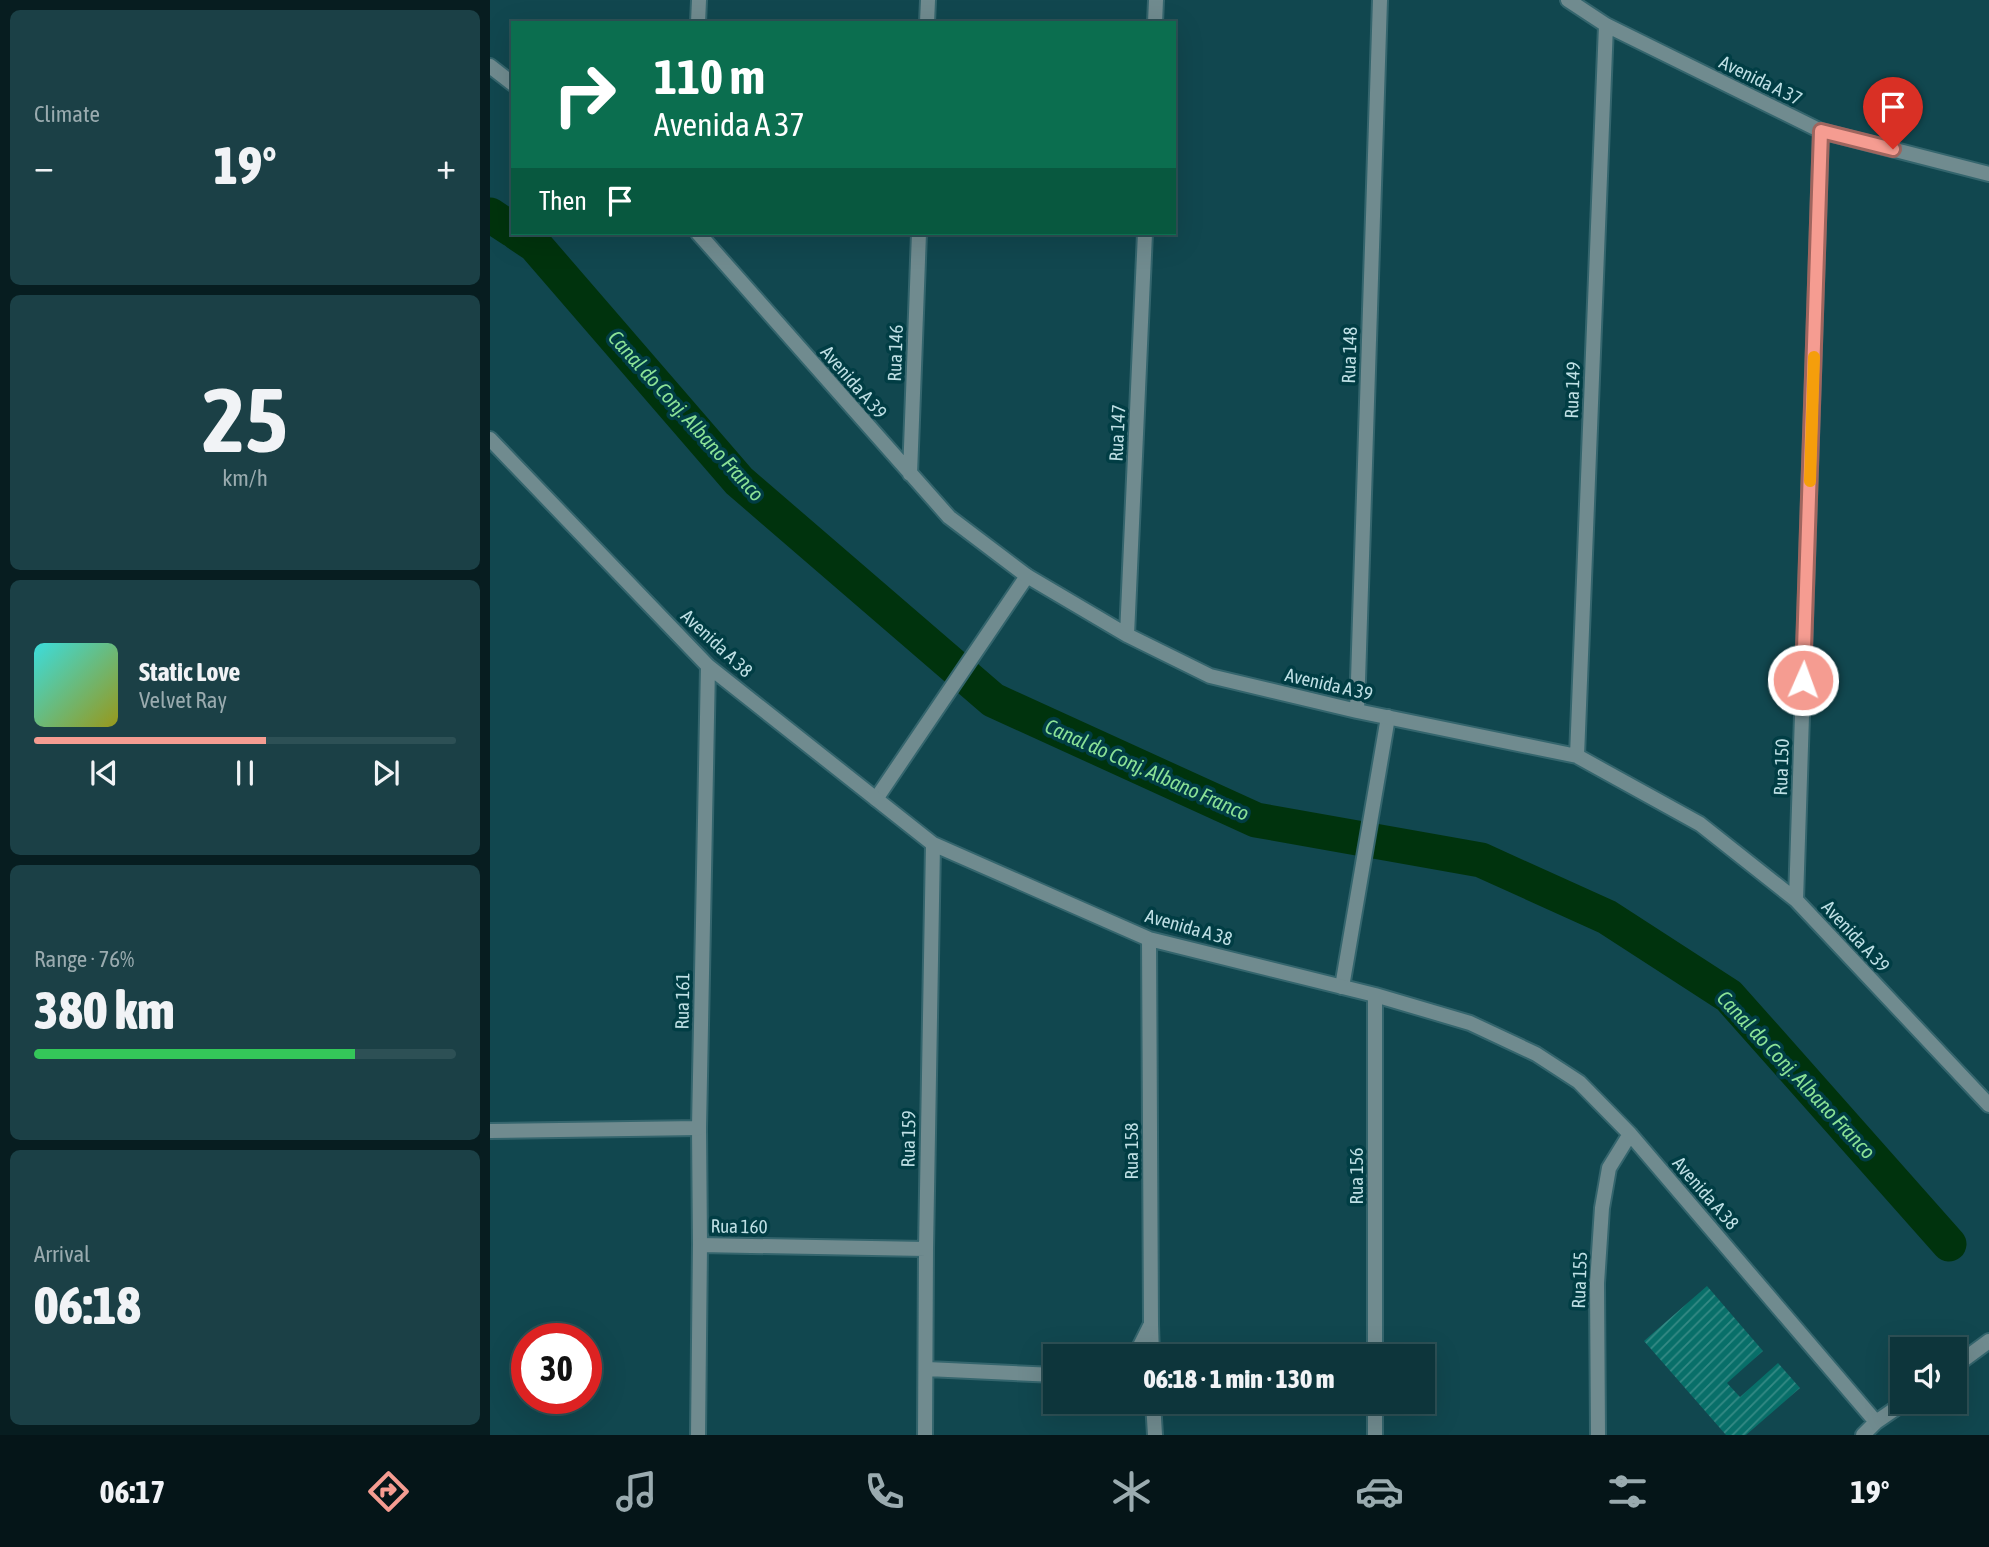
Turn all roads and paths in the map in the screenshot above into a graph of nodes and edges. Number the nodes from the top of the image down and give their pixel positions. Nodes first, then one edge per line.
1 (699, 0) edge
2 (928, 0) edge
3 (1156, 0) edge
4 (1380, 0) edge
5 (1568, 0) edge
6 (698, 21) edge
7 (927, 21) edge
8 (1155, 21) edge
9 (1606, 25) junction
10 (490, 66) edge
11 (511, 82) edge
12 (1821, 131) junction
13 (1989, 174) edge
14 (700, 235) edge
15 (919, 235) edge
16 (1145, 235) edge
17 (490, 439) edge
18 (910, 474) junction
19 (1027, 576) junction
20 (1127, 635) junction
21 (709, 666) junction
22 (1357, 711) junction
23 (1388, 717) junction
24 (1577, 756) junction
25 (876, 799) junction
26 (933, 844) junction
27 (1796, 900) junction
28 (1149, 939) junction
29 (1342, 987) junction
30 (1375, 995) junction
31 (1989, 1105) edge
32 (699, 1128) junction
33 (490, 1131) edge
34 (1630, 1134) junction
35 (700, 1245) junction
36 (926, 1249) junction
37 (1151, 1324) junction
38 (1989, 1341) edge
39 (1141, 1344) edge
40 (1152, 1344) edge
41 (1375, 1344) edge
42 (1967, 1357) edge
43 (927, 1369) junction
44 (1043, 1374) edge
45 (1890, 1412) edge
46 (1153, 1414) edge
47 (1375, 1414) edge
48 (1876, 1422) junction
49 (698, 1435) edge
50 (925, 1435) edge
51 (1154, 1435) edge
52 (1375, 1435) edge
53 (1598, 1435) edge
54 (1863, 1435) edge

1 - 6 street
2 - 7 street
3 - 8 street
4 - 22 street, Rua 148
5 - 9 street, Avenida A 37
9 - 12 street, Avenida A 37
9 - 24 street, Rua 149
10 - 11 street
12 - 13 street, Avenida A 37
12 - 27 street, Rua 150
14 - 18 street, Avenida A 39
15 - 18 street, Rua 146
16 - 20 street, Rua 147
17 - 21 street, Avenida A 38
18 - 19 street, Avenida A 39
19 - 20 street, Avenida A 39
19 - 25 street
20 - 22 street, Avenida A 39
21 - 25 street, Avenida A 38
21 - 32 street, Rua 161
22 - 23 street, Avenida A 39
23 - 24 street, Avenida A 39
23 - 29 street
24 - 27 street, Avenida A 39
25 - 26 street, Avenida A 38
26 - 28 street, Avenida A 38
26 - 36 street, Rua 159
27 - 31 street, Avenida A 39
28 - 29 street, Avenida A 38
28 - 37 street, Rua 158
29 - 30 street, Avenida A 38
30 - 34 street, Avenida A 38
30 - 41 street, Rua 156
32 - 33 street
32 - 35 street, Rua 161
34 - 48 street, Avenida A 38
34 - 53 street, Rua 155
35 - 36 street, Rua 160
35 - 49 street, Rua 160
36 - 43 street, Rua 159
37 - 39 street
37 - 40 street, Rua 158
38 - 42 street
43 - 44 street
43 - 50 street, Rua 159
45 - 48 street
46 - 51 street
47 - 52 street
48 - 54 street

